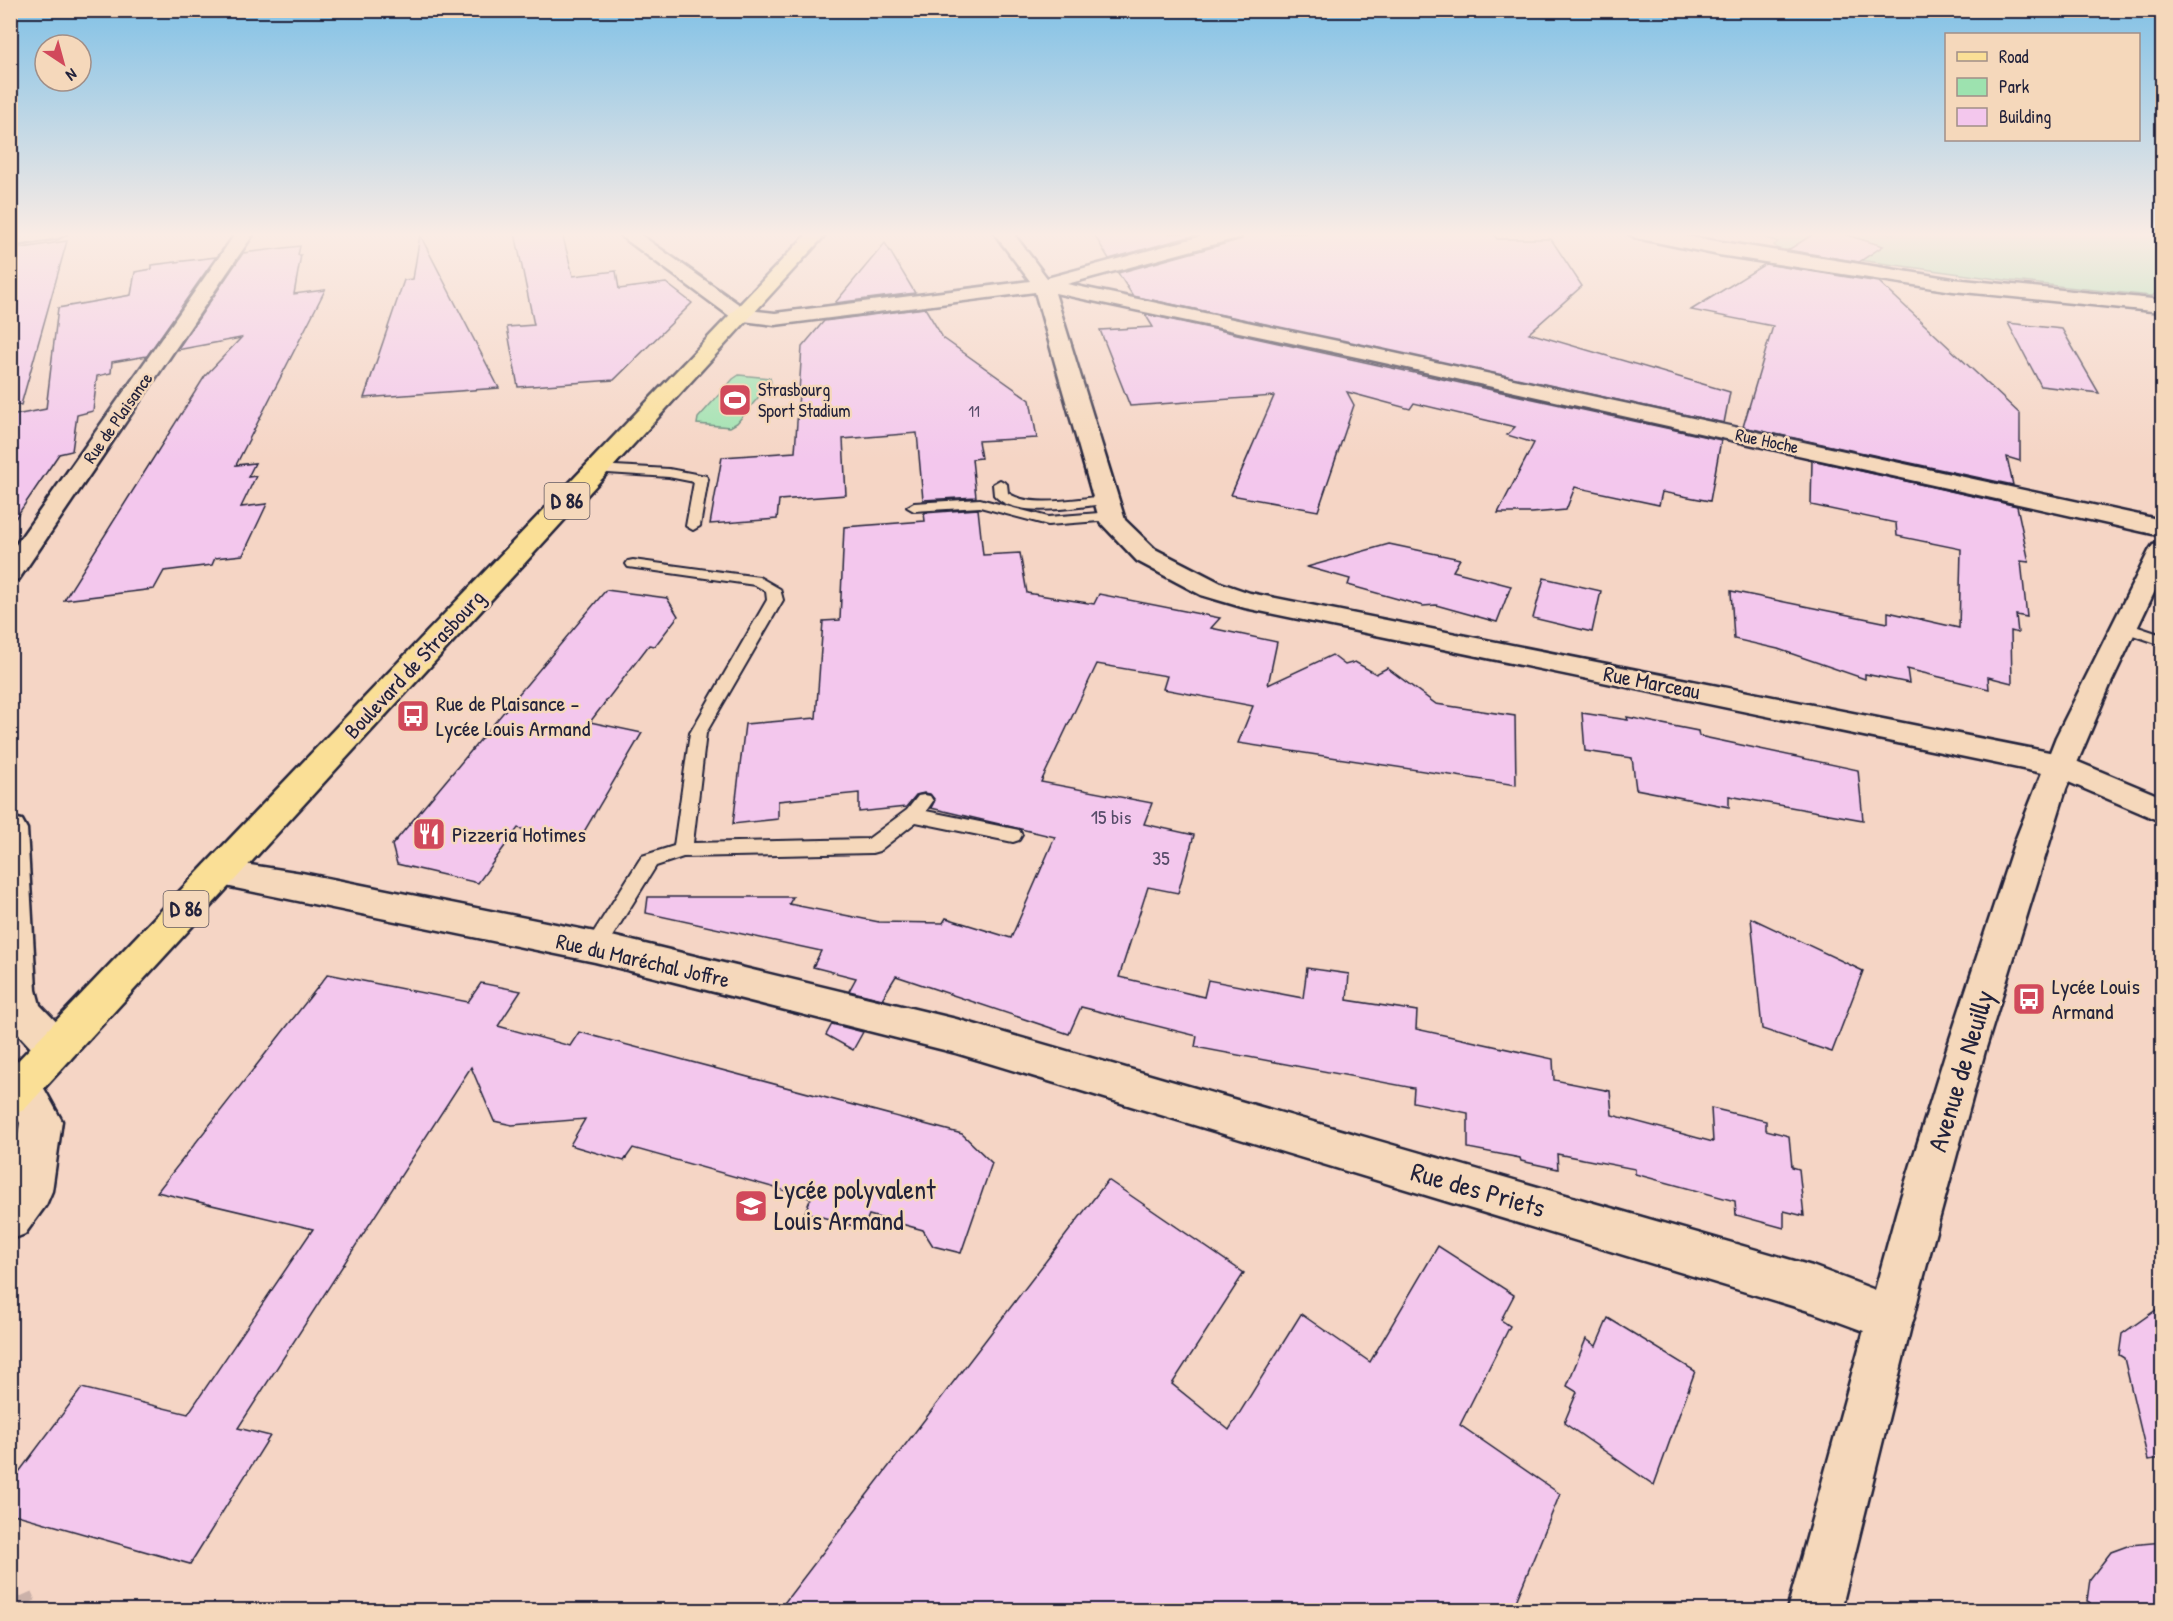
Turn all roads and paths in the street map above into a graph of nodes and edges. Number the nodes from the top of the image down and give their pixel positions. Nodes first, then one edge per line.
1 (193, 309) edge
2 (732, 309) edge
3 (749, 309) edge
4 (857, 309) edge
5 (1050, 309) edge
6 (1155, 309) edge
7 (742, 316) junction
8 (597, 469) junction
9 (1000, 484) dead end
10 (914, 507) dead end
11 (1109, 508) junction
12 (693, 526) dead end
13 (2163, 528) edge
14 (2163, 551) edge
15 (633, 564) dead end
16 (10, 573) edge
17 (2123, 627) junction
18 (2163, 640) edge
19 (2059, 765) junction
20 (2163, 810) edge
21 (10, 829) edge
22 (1013, 836) dead end
23 (683, 850) junction
24 (218, 873) junction
25 (596, 947) junction
26 (56, 1048) junction
27 (1064, 1068) joint
28 (16, 1091) edge
29 (10, 1219) edge
30 (1891, 1318) junction
31 (1814, 1611) edge

1 - 16 street, Rue de Plaisance
2 - 7 street
3 - 7 main road, Boulevard de Strasbourg / D 86
4 - 7 street
5 - 11 street
6 - 13 street, Rue Hoche
7 - 8 main road, Boulevard de Strasbourg / D 86
8 - 12 lane
8 - 24 main road, Boulevard de Strasbourg / D 86
9 - 11 lane
10 - 11 lane
11 - 19 street, Rue Marceau
14 - 17 street, Avenue de Neuilly
15 - 23 lane
17 - 18 lane
17 - 19 street, Avenue de Neuilly
19 - 20 street, Rue Marceau
19 - 30 street, Avenue de Neuilly
21 - 26 street
22 - 23 lane
23 - 25 lane
24 - 25 street, Rue du Maréchal Joffre
24 - 26 main road, Boulevard de Strasbourg / D 86
25 - 27 street, Rue du Maréchal Joffre
26 - 28 main road, Boulevard de Strasbourg / D 86
27 - 30 street, Rue des Priets
28 - 29 street
30 - 31 street, Avenue de Neuilly

